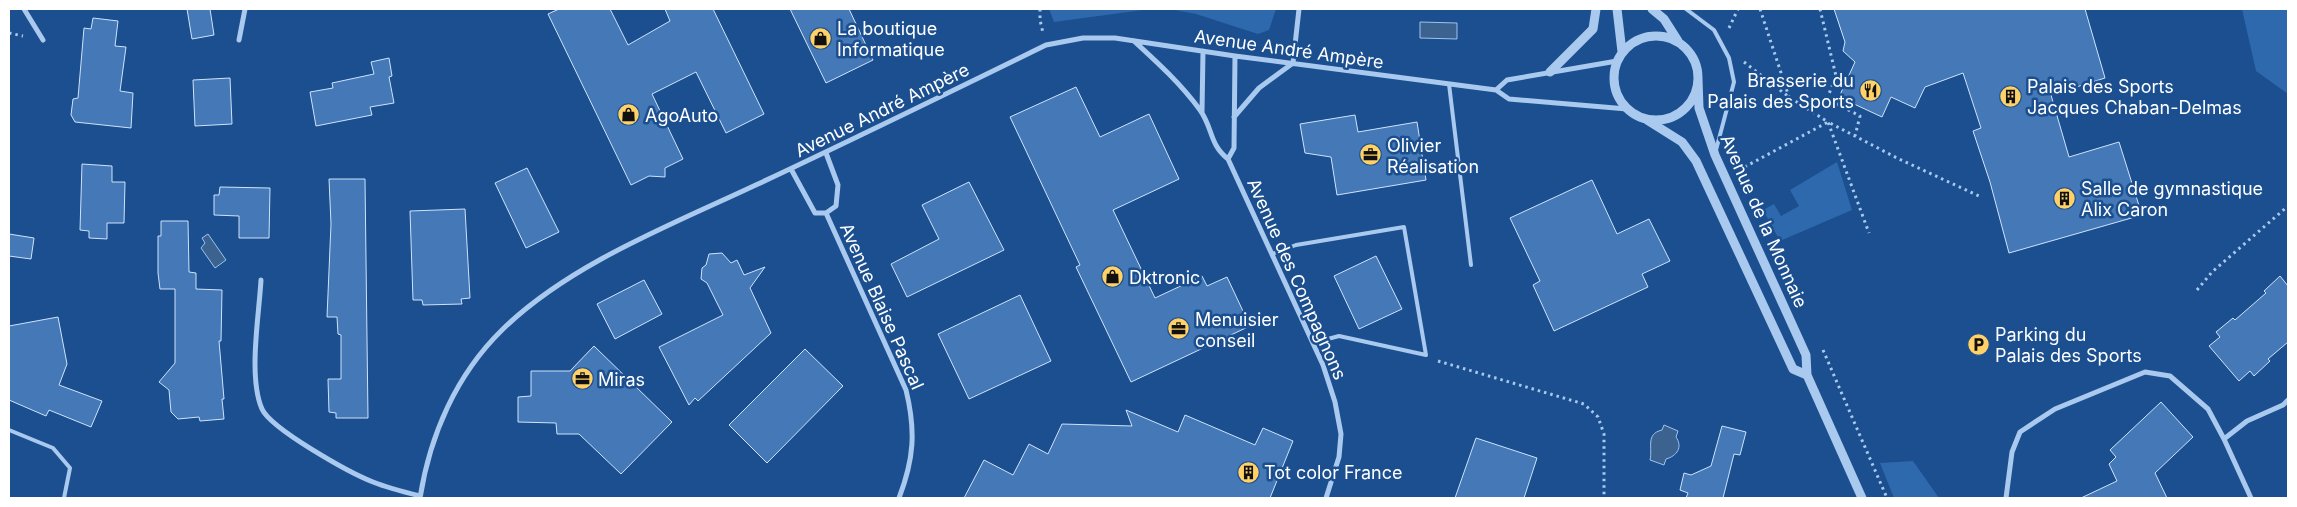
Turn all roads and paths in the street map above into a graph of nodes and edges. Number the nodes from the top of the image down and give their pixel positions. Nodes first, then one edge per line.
1 (24, 9) edge
2 (245, 9) edge
3 (1040, 9) edge
4 (1299, 9) edge
5 (1596, 9) edge
6 (1617, 9) edge
7 (1652, 9) edge
8 (1686, 9) edge
9 (1760, 9) edge
10 (1820, 9) edge
11 (43, 40) dead end
12 (239, 40) dead end
13 (1134, 41) junction
14 (1678, 42) junction
15 (1721, 44) junction
16 (1046, 45) junction
17 (1203, 51) junction
18 (1622, 52) junction
19 (1235, 56) junction
20 (1617, 61) junction
21 (1293, 63) junction
22 (1550, 72) junction
23 (1698, 79) junction
24 (1449, 84) junction
25 (1496, 90) junction
26 (1789, 98) junction
27 (1627, 109) junction
28 (1202, 113) junction
29 (1234, 117) junction
30 (1647, 120) junction
31 (1828, 122) junction
32 (1855, 136) junction
33 (826, 153) junction
34 (1715, 155) junction
35 (1228, 159) junction
36 (792, 168) junction
37 (1739, 170) dead end
38 (1981, 197) dead end
39 (2288, 206) edge
40 (826, 213) junction
41 (1869, 233) dead end
42 (1272, 254) junction
43 (1471, 265) dead end
44 (261, 280) dead end
45 (2197, 290) dead end
46 (1313, 343) junction
47 (1426, 355) junction
48 (1807, 375) junction
49 (2288, 400) edge
50 (9, 430) edge
51 (2224, 439) junction
52 (420, 497) edge
53 (64, 498) edge
54 (899, 498) edge
55 (1326, 498) edge
56 (1604, 498) edge
57 (1862, 498) edge
58 (2006, 498) edge
59 (2251, 498) edge

1 - 11 street
2 - 12 street
3 - 16 path
4 - 21 street
5 - 22 street
6 - 18 street
7 - 14 street
8 - 15 lane
9 - 26 path
10 - 32 path
13 - 16 street, Avenue André Ampère
13 - 17 street, Avenue André Ampère
13 - 28 street, Avenue des Compagnons
14 - 18 street
14 - 23 street
15 - 26 path
15 - 34 lane
16 - 33 street, Avenue André Ampère
17 - 19 street, Avenue André Ampère
17 - 28 street, Avenue des Compagnons
18 - 20 street
19 - 21 street, Avenue André Ampère
19 - 29 street
20 - 22 street
20 - 27 street
21 - 24 street, Avenue André Ampère
21 - 29 street
22 - 25 street
23 - 30 street
23 - 34 street, Avenue de la Monnaie
24 - 25 street, Avenue André Ampère
24 - 43 lane
25 - 27 street, Avenue André Ampère
26 - 31 path
27 - 30 street
28 - 35 street, Avenue des Compagnons
29 - 35 street
30 - 48 street, Avenue de la Monnaie
31 - 32 path
31 - 37 path
31 - 41 path
32 - 38 path
33 - 36 street, Avenue André Ampère
33 - 40 street, Avenue Blaise Pascal
34 - 48 street, Avenue de la Monnaie
35 - 42 street, Avenue des Compagnons
36 - 40 street, Avenue Blaise Pascal
36 - 52 street, Avenue André Ampère
39 - 45 path
40 - 54 street, Avenue Blaise Pascal
42 - 46 street, Avenue des Compagnons
42 - 47 lane
44 - 52 street
46 - 47 lane
46 - 55 street, Avenue des Compagnons
47 - 56 path
48 - 57 street, Avenue de la Monnaie
49 - 51 street
50 - 53 lane
51 - 58 street
51 - 59 street

